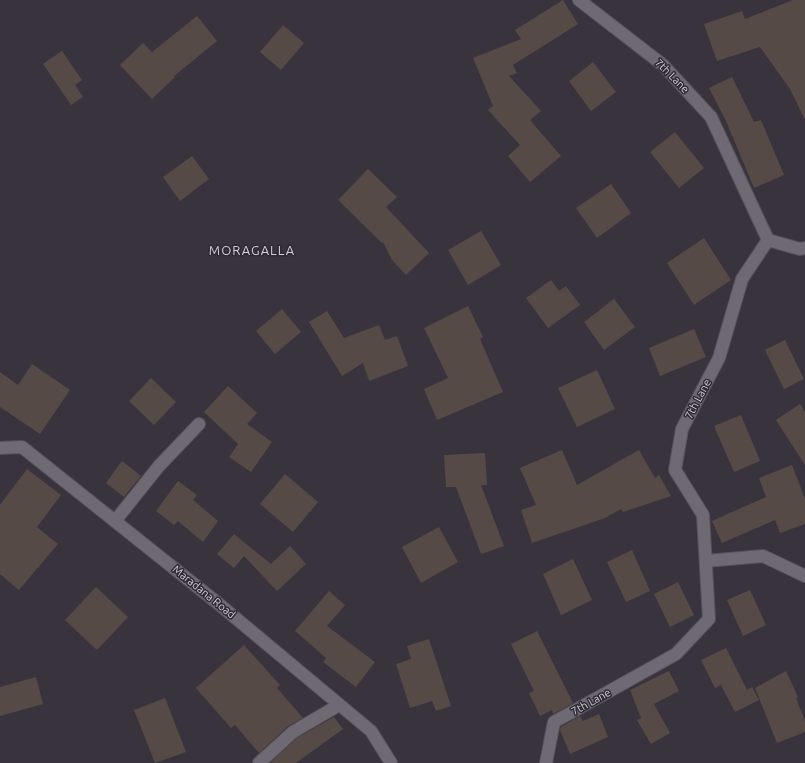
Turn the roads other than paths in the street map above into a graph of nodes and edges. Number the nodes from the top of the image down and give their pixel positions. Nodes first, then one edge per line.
1 (579, 0) edge
2 (768, 240) junction
3 (805, 248) edge
4 (199, 424) dead end
5 (0, 448) edge
6 (115, 521) junction
7 (706, 561) junction
8 (805, 576) edge
9 (339, 704) junction
10 (259, 763) edge
11 (391, 763) edge
12 (546, 763) edge

1 - 2 street, 7th Lane
2 - 3 street
2 - 7 street, 7th Lane
4 - 6 street
5 - 6 street, Maradana Road
6 - 9 street, Maradana Road
7 - 8 street
7 - 12 street, 7th Lane
9 - 10 street
9 - 11 street, Maradana Road

